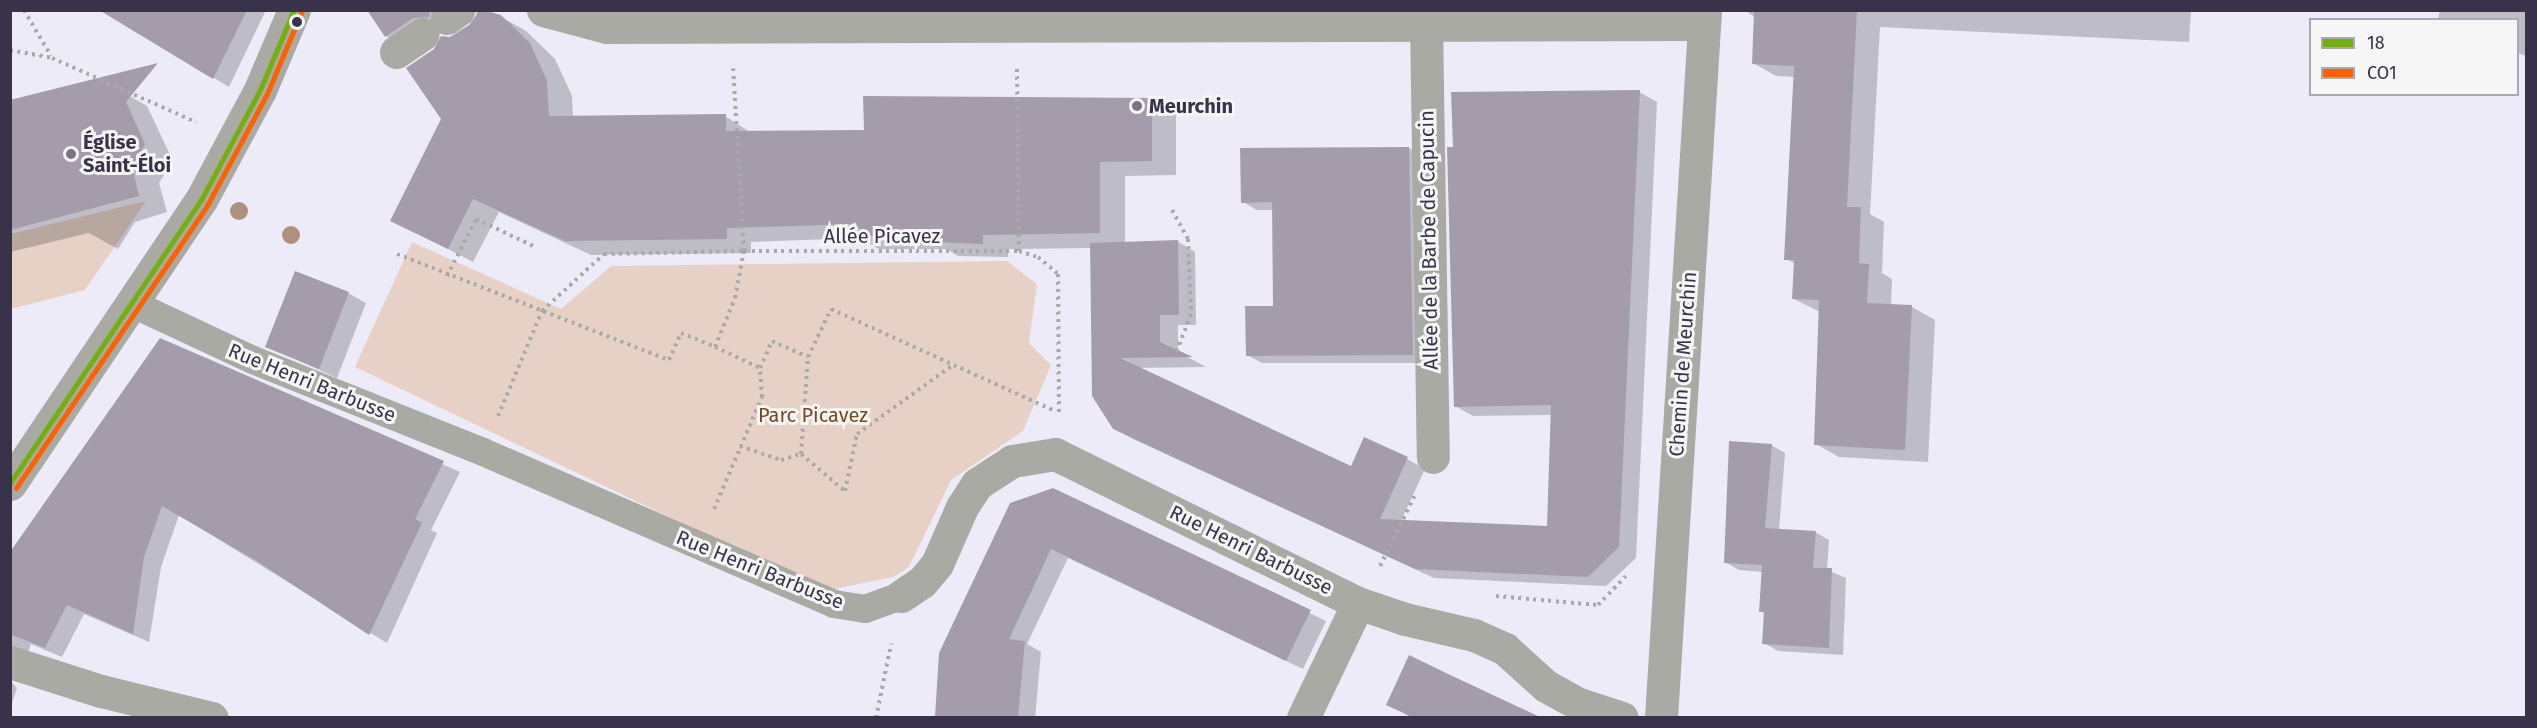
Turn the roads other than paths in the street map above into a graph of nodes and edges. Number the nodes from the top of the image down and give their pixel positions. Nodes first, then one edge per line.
1 (294, 10) edge
2 (543, 10) edge
3 (1705, 17) edge
4 (443, 21) edge
5 (1426, 23) junction
6 (396, 52) dead end
7 (133, 304) junction
8 (1433, 457) road end
9 (10, 484) edge
10 (901, 596) joint
11 (1358, 603) junction
12 (10, 662) edge
13 (212, 717) edge
14 (1303, 717) edge
15 (1622, 717) edge
16 (1661, 717) edge

1 - 7 street
2 - 5 street
3 - 5 street
3 - 16 street, Chemin de Meurchin
4 - 6 street
5 - 8 street, Allée de la Barbe de Capucin
7 - 9 street
7 - 10 lane, Rue Henri Barbusse
10 - 11 street, Rue Henri Barbusse
11 - 14 street
11 - 15 street, Rue Henri Barbusse
12 - 13 street

